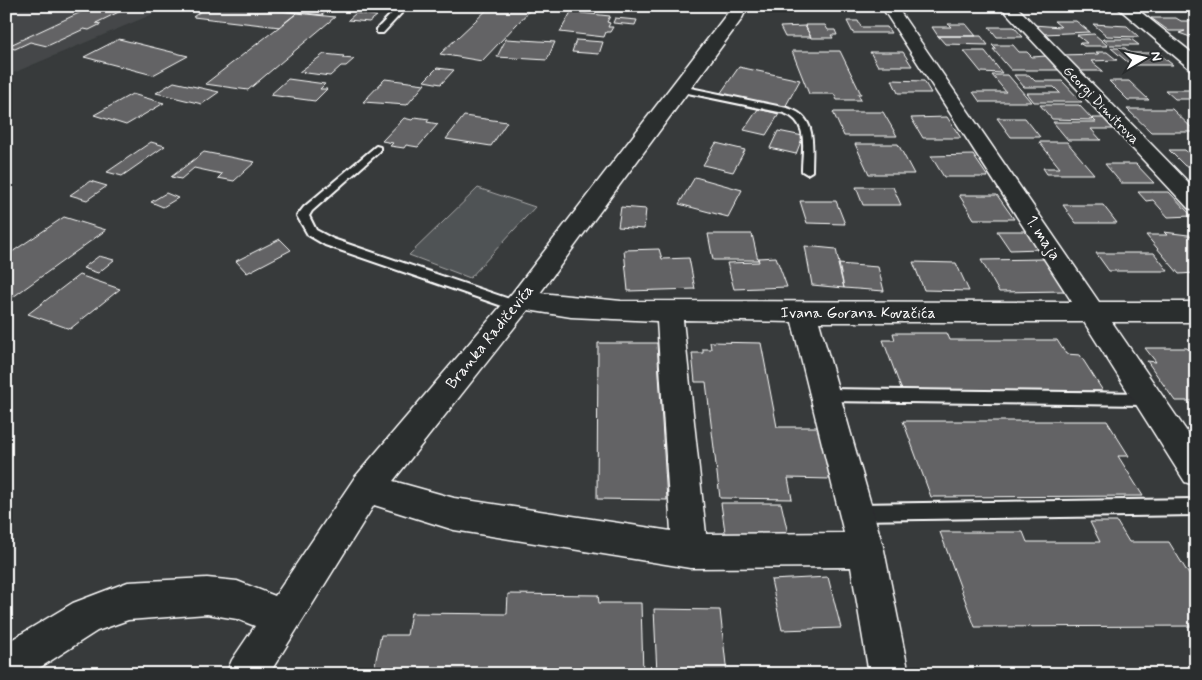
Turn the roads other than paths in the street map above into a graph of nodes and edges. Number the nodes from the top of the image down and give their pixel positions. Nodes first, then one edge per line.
1 (404, 6) edge
2 (741, 6) edge
3 (888, 6) edge
4 (1007, 6) edge
5 (1123, 6) edge
6 (380, 31) dead end
7 (1196, 65) edge
8 (681, 89) junction
9 (376, 149) dead end
10 (807, 171) dead end
11 (1196, 203) edge
12 (519, 302) junction
13 (670, 310) junction
14 (1090, 312) junction
15 (1196, 312) edge
16 (803, 313) junction
17 (825, 395) junction
18 (1148, 399) junction
19 (1196, 472) edge
20 (367, 488) junction
21 (1196, 507) edge
22 (856, 512) junction
23 (866, 550) junction
24 (690, 551) junction
25 (282, 617) junction
26 (6, 666) edge
27 (246, 674) edge
28 (890, 674) edge

1 - 6 lane
2 - 8 street, Branka Radičevića
3 - 14 street, 1. maja
4 - 11 street, Georgi Dimitrova
5 - 7 street
8 - 10 lane
8 - 12 street, Branka Radičevića
9 - 12 lane
12 - 13 street, Ivana Gorana Kovačića
12 - 20 street, Branka Radičevića
13 - 16 street, Ivana Gorana Kovačića
13 - 24 street
14 - 15 street, Ivana Gorana Kovačića
14 - 16 street, Ivana Gorana Kovačića
14 - 18 street, 1. maja
16 - 17 street
17 - 18 lane
17 - 22 street
18 - 19 street, 1. maja
20 - 24 street
20 - 25 street, Branka Radičevića
21 - 22 lane
22 - 23 street
23 - 24 street
23 - 28 street
25 - 26 street
25 - 27 street, Branka Radičevića

